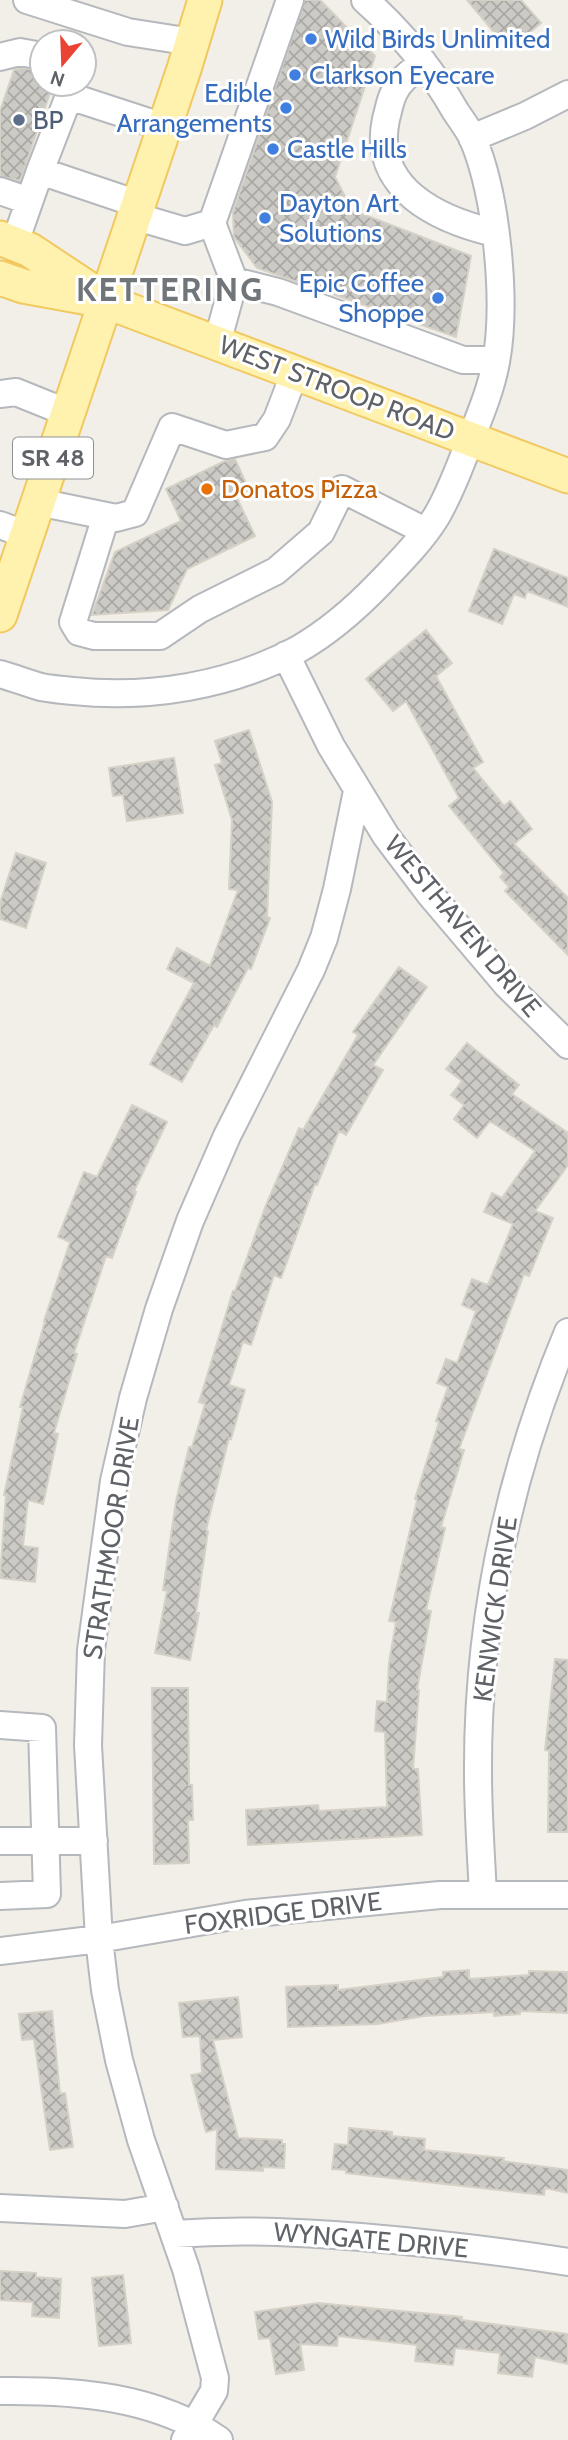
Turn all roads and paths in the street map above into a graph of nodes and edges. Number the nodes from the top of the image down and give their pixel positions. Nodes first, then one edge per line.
1 (27, 0) edge
2 (205, 0) edge
3 (290, 0) edge
4 (365, 0) edge
5 (192, 42) junction
6 (28, 54) edge
7 (0, 57) edge
8 (423, 62) junction
9 (568, 94) edge
10 (67, 98) edge
11 (90, 98) edge
12 (164, 127) junction
13 (472, 138) junction
14 (40, 171) junction
15 (0, 191) edge
16 (29, 201) junction
17 (136, 210) junction
18 (212, 223) junction
19 (495, 233) junction
20 (12, 234) edge
21 (1, 281) edge
22 (234, 281) junction
23 (105, 301) junction
24 (217, 343) junction
25 (496, 360) junction
26 (295, 372) junction
27 (0, 394) edge
28 (68, 413) junction
29 (471, 439) junction
30 (568, 476) edge
31 (38, 502) junction
32 (106, 516) junction
33 (13, 530) edge
34 (425, 531) junction
35 (0, 615) edge
36 (286, 654) junction
37 (0, 674) edge
38 (357, 791) junction
39 (568, 1045) edge
40 (568, 1332) edge
41 (0, 1726) edge
42 (94, 1840) junction
43 (0, 1841) edge
44 (46, 1841) junction
45 (483, 1895) junction
46 (568, 1895) edge
47 (0, 1896) edge
48 (99, 1939) junction
49 (0, 1951) edge
50 (165, 2207) junction
51 (0, 2208) edge
52 (174, 2234) junction
53 (568, 2262) edge
54 (0, 2391) edge
55 (190, 2432) edge
56 (219, 2440) edge

1 - 5 street
2 - 5 main road, SR 48
3 - 18 street
4 - 8 street
5 - 12 main road, SR 48
6 - 7 street
8 - 13 street
8 - 19 street
9 - 13 street
10 - 14 street
11 - 12 street
12 - 17 main road, SR 48
13 - 19 street
14 - 16 street
14 - 17 street
15 - 16 street
16 - 20 street
17 - 18 street
17 - 23 main road, SR 48
18 - 22 street
19 - 25 street
20 - 23 main road
21 - 23 main road
22 - 24 street
22 - 25 street
23 - 24 main road, WEST STROOP ROAD
23 - 28 main road, SR 48
24 - 26 main road, WEST STROOP ROAD
25 - 29 street
26 - 29 main road, WEST STROOP ROAD
26 - 32 street
27 - 28 street
28 - 31 main road, SR 48
29 - 30 main road, WEST STROOP ROAD
29 - 34 street
31 - 32 street
31 - 33 main road, SR 48
32 - 34 street
33 - 35 main road, SR 48
34 - 36 street
36 - 37 street
36 - 38 street, WESTHAVEN DRIVE
38 - 39 street, WESTHAVEN DRIVE
38 - 42 street, STRATHMOOR DRIVE
40 - 45 street, KENWICK DRIVE
41 - 44 street
42 - 44 street
42 - 48 street, STRATHMOOR DRIVE
43 - 44 street
44 - 47 street
45 - 46 street, FOXRIDGE DRIVE
45 - 48 street, FOXRIDGE DRIVE
48 - 49 street, FOXRIDGE DRIVE
48 - 50 street, STRATHMOOR DRIVE
50 - 51 street
50 - 52 street, STRATHMOOR DRIVE
52 - 53 street, WYNGATE DRIVE
52 - 55 street, STRATHMOOR DRIVE
54 - 55 street
55 - 56 street

